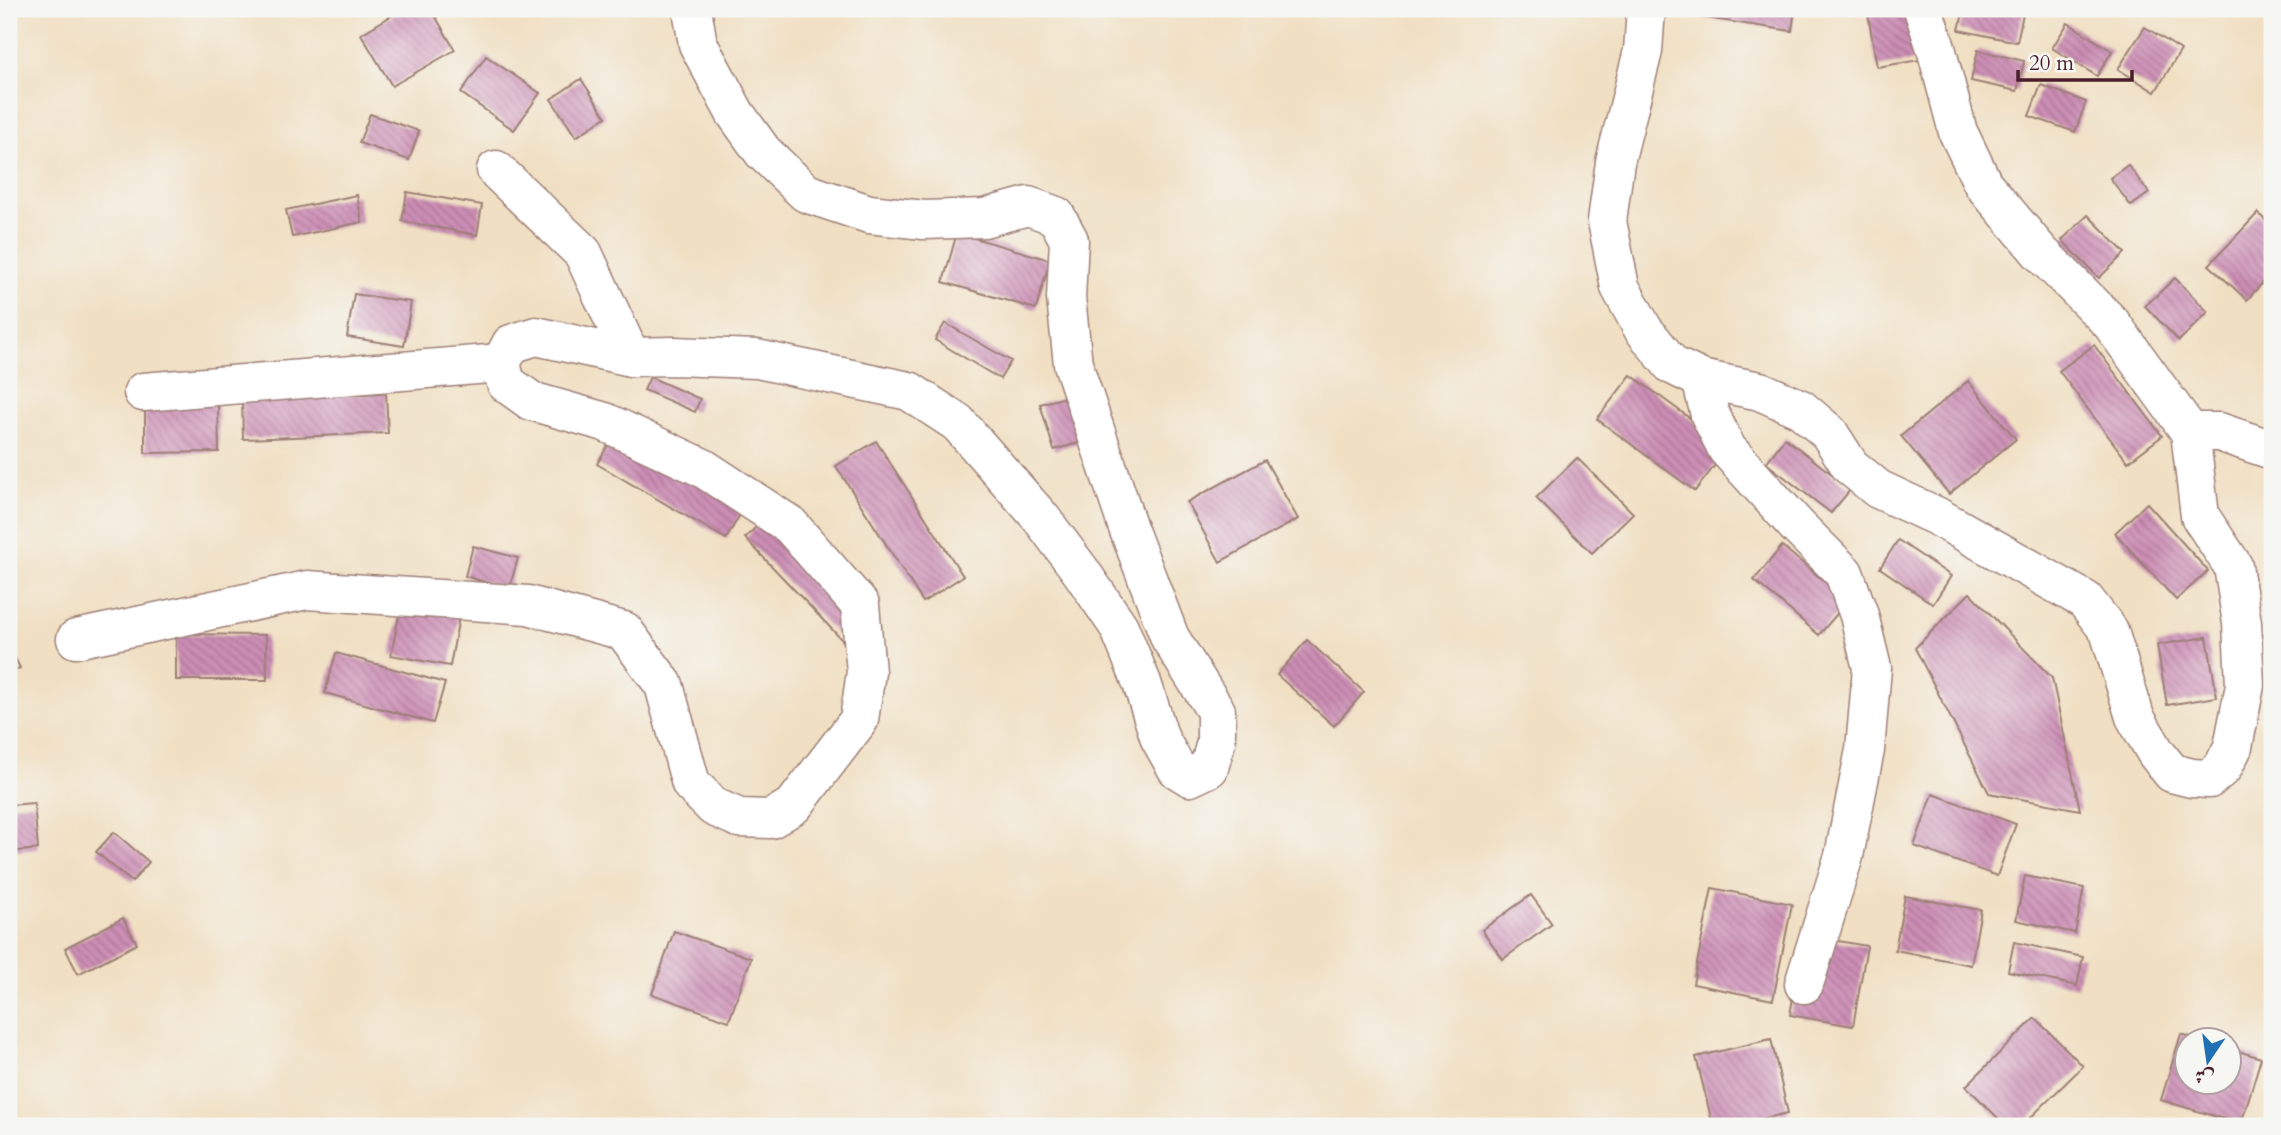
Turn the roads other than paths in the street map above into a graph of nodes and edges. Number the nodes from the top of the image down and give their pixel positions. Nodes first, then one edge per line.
1 (692, 9) edge
2 (1646, 9) edge
3 (1923, 9) edge
4 (496, 170) dead end
5 (631, 357) junction
6 (501, 363) junction
7 (1701, 379) junction
8 (143, 392) dead end
9 (2190, 432) junction
10 (2272, 450) edge
11 (76, 639) dead end
12 (1804, 984) dead end

1 - 5 street
2 - 7 street
3 - 9 street
4 - 5 street
5 - 6 street
6 - 8 street
6 - 11 street
7 - 9 street
7 - 12 street
9 - 10 street

